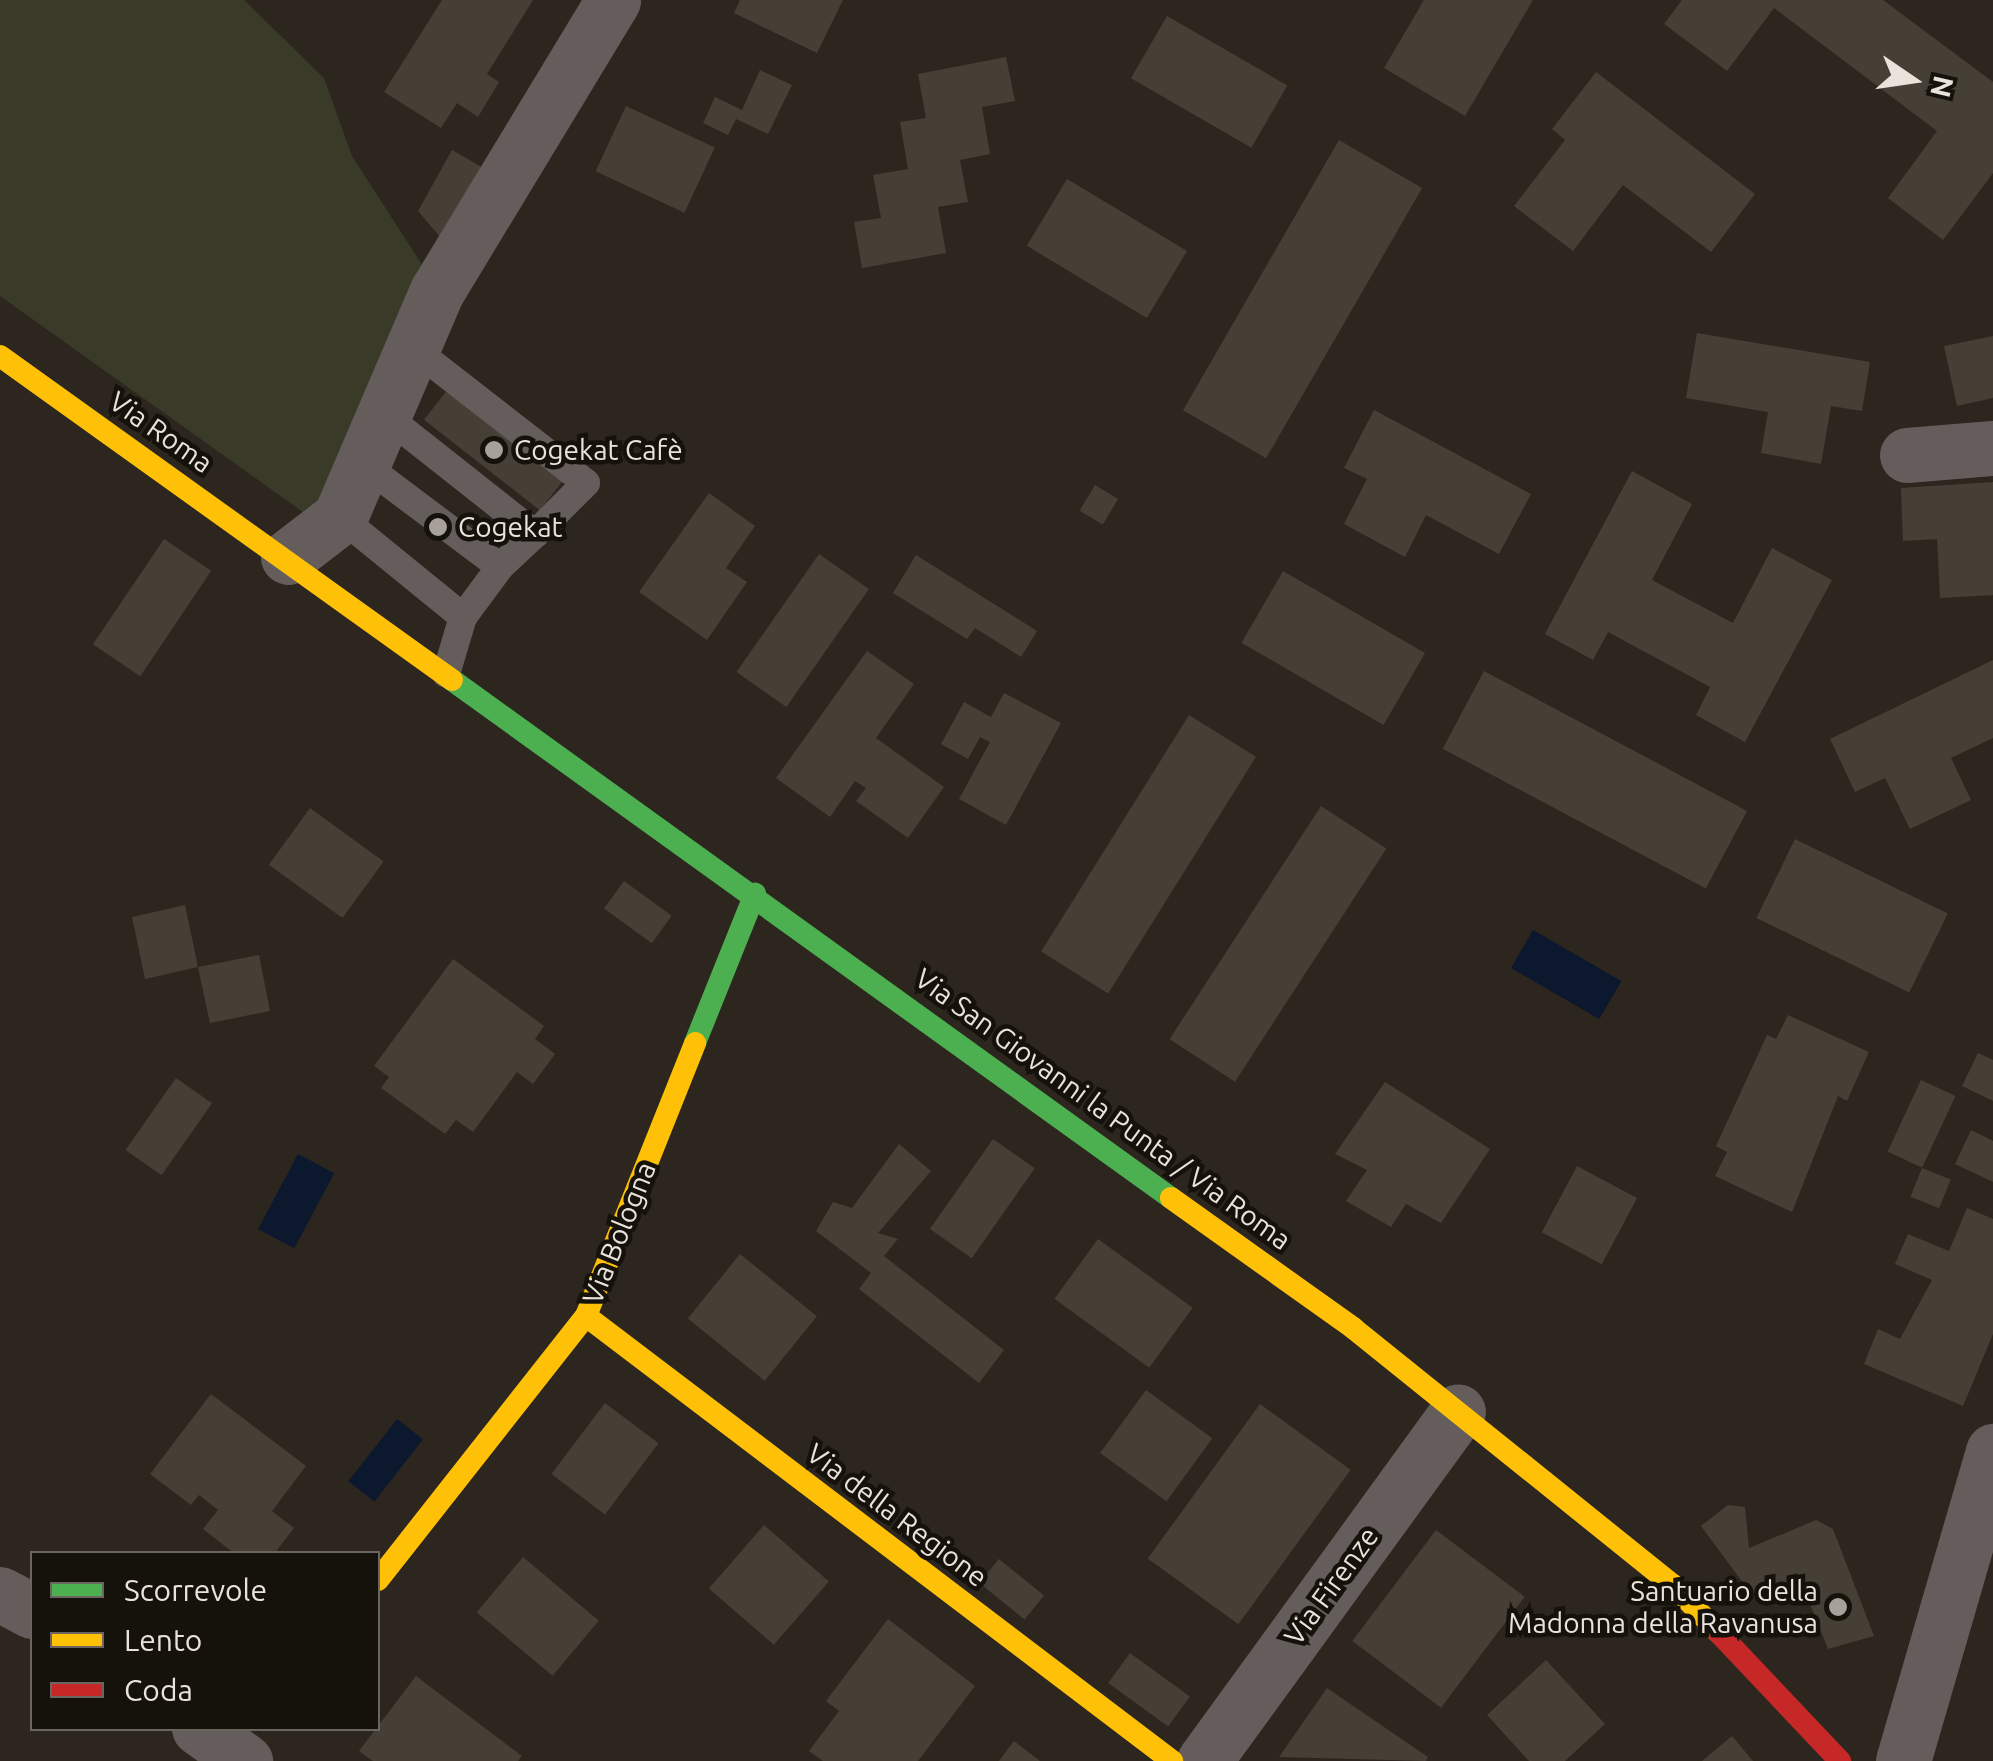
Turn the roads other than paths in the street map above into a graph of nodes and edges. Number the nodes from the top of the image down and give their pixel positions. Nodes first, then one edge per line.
1 (613, 0) edge
2 (414, 349) junction
3 (0, 356) edge
4 (377, 442) junction
5 (1993, 448) edge
6 (1907, 455) dead end
7 (340, 517) junction
8 (536, 534) junction
9 (288, 557) junction
10 (500, 566) junction
11 (463, 616) junction
12 (446, 674) junction
13 (755, 894) junction
14 (586, 1316) junction
15 (1458, 1411) junction
16 (1993, 1451) edge
17 (380, 1577) edge
18 (0, 1594) edge
19 (30, 1610) edge
20 (1172, 1761) edge
21 (1204, 1761) edge
22 (1840, 1761) edge
23 (1903, 1761) edge

1 - 2 street
2 - 4 street
2 - 8 lane
3 - 9 main road, Via Roma
4 - 7 street
4 - 8 lane
4 - 10 lane
5 - 6 street
7 - 9 street
7 - 11 lane
8 - 10 lane
9 - 12 main road, Via San Giovanni la Punta / Via Roma
10 - 11 lane
11 - 12 lane
12 - 13 main road, Via San Giovanni la Punta / Via Roma
13 - 14 main road, Via Bologna
13 - 15 main road, Via San Giovanni la Punta / Via Roma
14 - 17 main road, Via Bologna
14 - 20 main road, Via della Regione
15 - 21 street, Via Firenze
15 - 22 main road, Via San Giovanni la Punta / Via Roma
16 - 23 street
18 - 19 street

